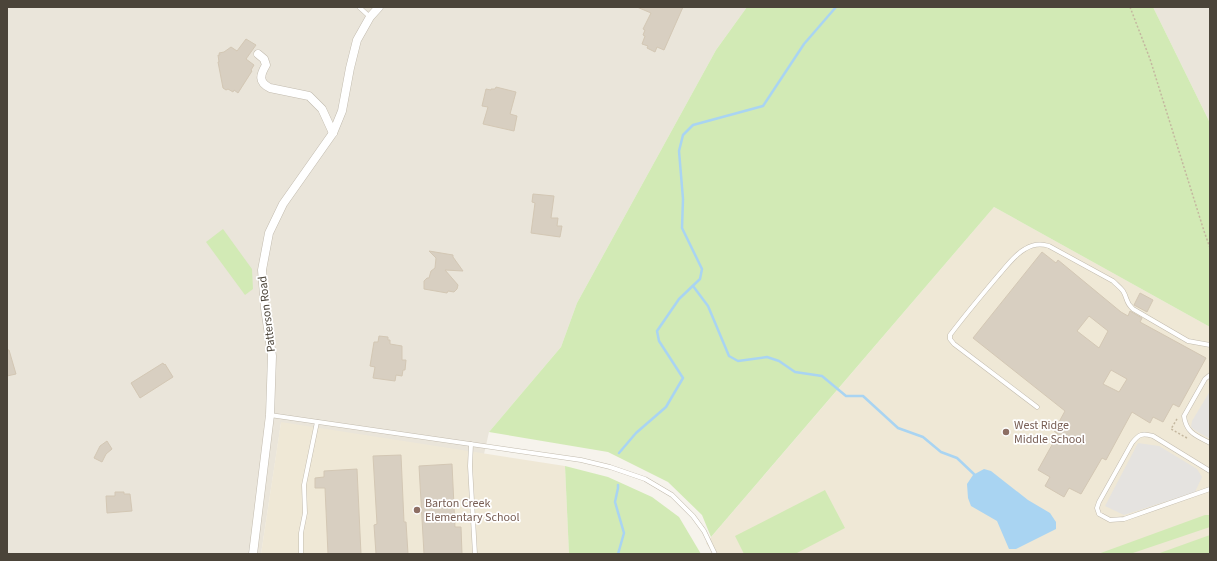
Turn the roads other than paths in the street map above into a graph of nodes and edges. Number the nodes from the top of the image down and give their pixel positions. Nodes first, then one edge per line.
1 (359, 7) edge
2 (379, 7) edge
3 (370, 17) junction
4 (258, 54) dead end
5 (333, 133) junction
6 (1210, 345) edge
7 (1210, 375) edge
8 (1037, 407) dead end
9 (270, 415) junction
10 (317, 422) junction
11 (1210, 443) edge
12 (471, 444) junction
13 (1210, 471) edge
14 (1210, 489) edge
15 (253, 554) edge
16 (301, 554) edge
17 (476, 554) edge
18 (714, 554) edge

1 - 3 lane
2 - 3 street, Patterson Road
3 - 5 street, Patterson Road
4 - 5 street
5 - 9 street, Patterson Road
6 - 8 lane
7 - 11 lane
9 - 10 lane
9 - 15 street, Patterson Road
10 - 12 lane
10 - 16 lane
12 - 17 lane
12 - 18 lane
13 - 14 lane

